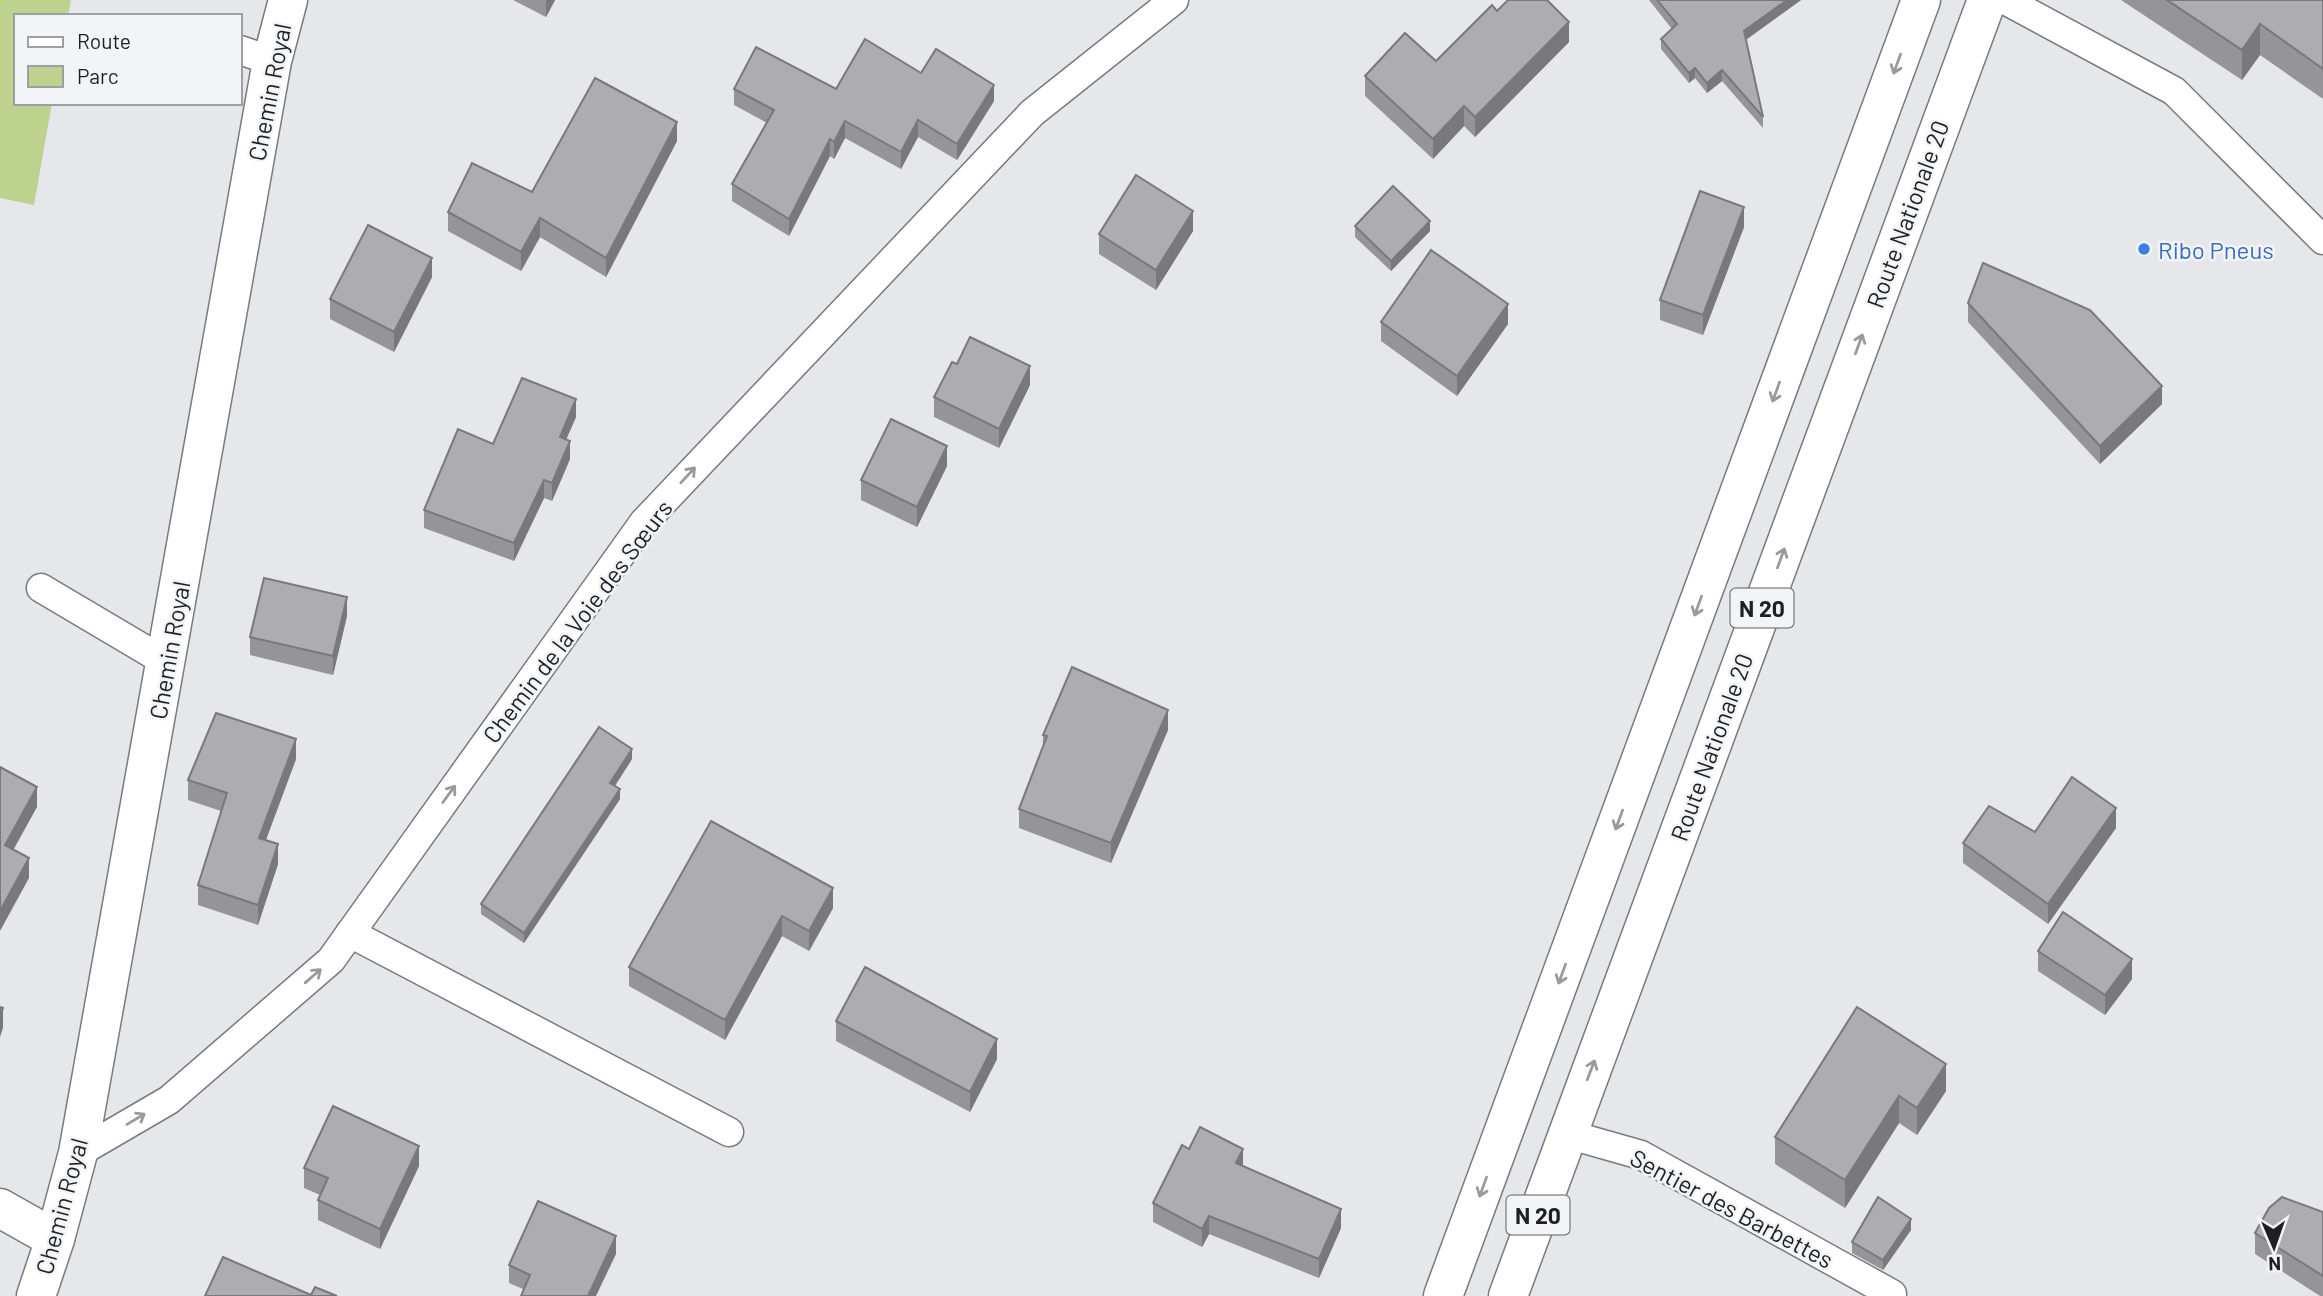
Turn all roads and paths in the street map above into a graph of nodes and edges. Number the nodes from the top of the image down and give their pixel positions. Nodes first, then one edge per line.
1 (288, 0) edge
2 (1174, 0) edge
3 (1921, 0) edge
4 (1987, 0) edge
5 (2005, 0) edge
6 (256, 56) edge
7 (2323, 240) edge
8 (41, 588) dead end
9 (166, 662) junction
10 (350, 933) junction
11 (729, 1132) dead end
12 (1567, 1134) junction
13 (78, 1153) junction
14 (0, 1208) edge
15 (55, 1239) junction
16 (1892, 1294) dead end
17 (36, 1296) edge
18 (1443, 1296) edge
19 (1508, 1296) edge

1 - 6 main road, Chemin Royal
10 -> 2 lane, Chemin de la Voie des Sœurs
3 -> 18 main road, N 20
12 -> 4 main road, Route Nationale 20 / N 20
5 - 7 lane
6 - 9 main road, Chemin Royal
8 - 9 lane
9 - 13 main road, Chemin Royal
10 - 11 lane
13 -> 10 lane, Chemin de la Voie des Sœurs
12 - 16 lane, Sentier des Barbettes
12 - 19 main road, Route Nationale 20 / N 20
13 - 15 main road, Chemin Royal
14 - 15 main road
15 - 17 main road, Chemin Royal

